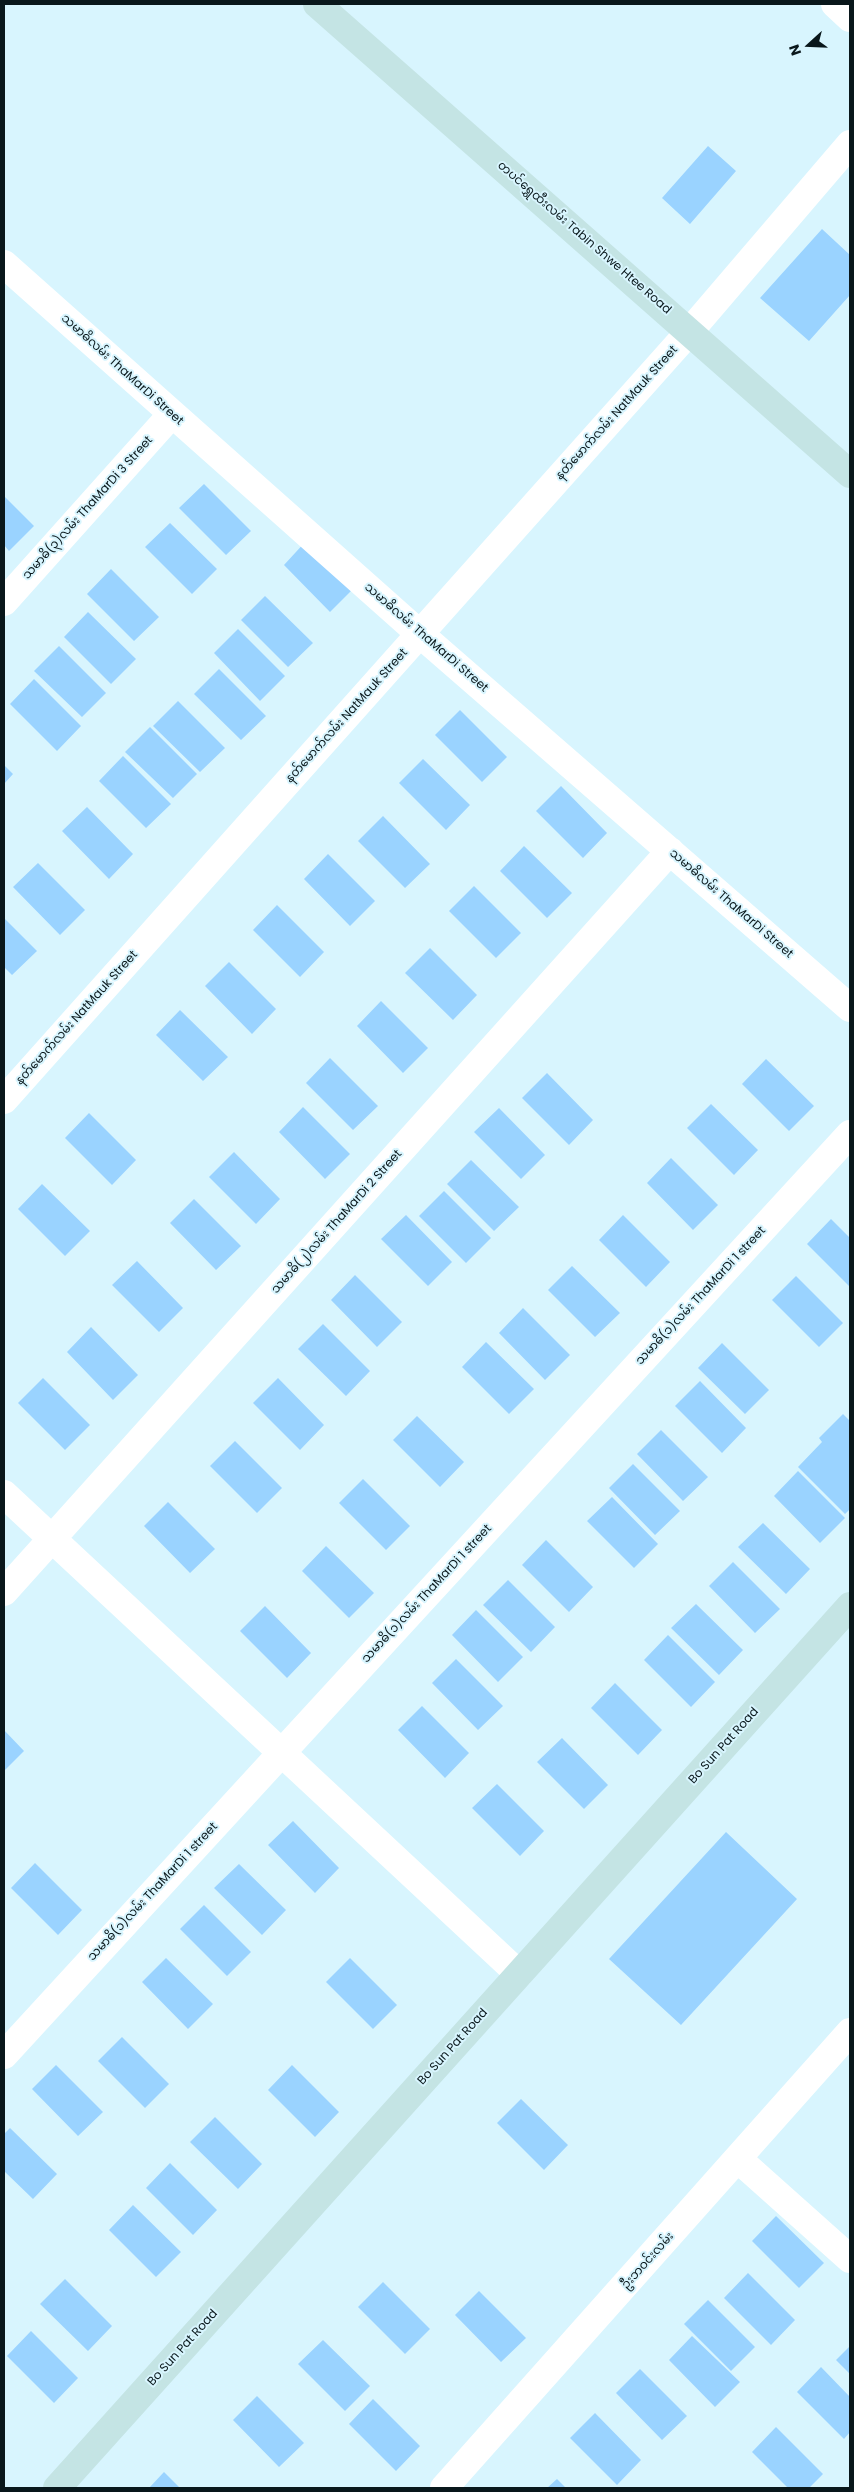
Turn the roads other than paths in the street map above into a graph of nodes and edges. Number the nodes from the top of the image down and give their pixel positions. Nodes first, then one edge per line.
1 (317, 4) edge
2 (835, 4) edge
3 (850, 18) edge
4 (850, 144) edge
5 (4, 264) edge
6 (690, 331) junction
7 (172, 414) junction
8 (850, 474) edge
9 (4, 602) edge
10 (420, 634) junction
11 (670, 851) junction
12 (850, 1008) edge
13 (4, 1100) edge
14 (850, 1134) edge
15 (4, 1494) edge
16 (52, 1539) junction
17 (4, 1592) edge
18 (850, 1606) edge
19 (282, 1752) junction
20 (519, 1974) junction
21 (850, 2032) edge
22 (4, 2055) edge
23 (738, 2160) junction
24 (850, 2259) edge
25 (57, 2488) edge
26 (444, 2488) edge

1 - 6 street, တပင်ရွှေထီးလမ်း Tabin Shwe Htee Road
2 - 3 street
4 - 6 street, နတ်မောက်လမ်း NatMauk Street
5 - 7 street, သမာဓိလမ်း ThaMarDi Street
6 - 8 street, တပင်ရွှေထီးလမ်း Tabin Shwe Htee Road
6 - 10 street, နတ်မောက်လမ်း NatMauk Street
7 - 9 street, သမာဓိ(၃)လမ်း ThaMarDi 3 Street
7 - 10 street, သမာဓိလမ်း ThaMarDi Street
10 - 11 street, သမာဓိလမ်း ThaMarDi Street
10 - 13 street, နတ်မောက်လမ်း NatMauk Street
11 - 12 street, သမာဓိလမ်း ThaMarDi Street
11 - 16 street, သမာဓိ(၂)လမ်း ThaMarDi 2 Street
14 - 19 street, သမာဓိ(၁)လမ်း ThaMarDi 1 street
15 - 16 street
16 - 17 street, သမာဓိ(၂)လမ်း ThaMarDi 2 Street
16 - 19 street
18 - 20 street, Bo Sun Pat Road
19 - 20 street
19 - 22 street, သမာဓိ(၁)လမ်း ThaMarDi 1 street
20 - 25 street, Bo Sun Pat Road
21 - 23 street, ဦးဘဝင်းလမ်း
23 - 24 street
23 - 26 street, ဦးဘဝင်းလမ်း

